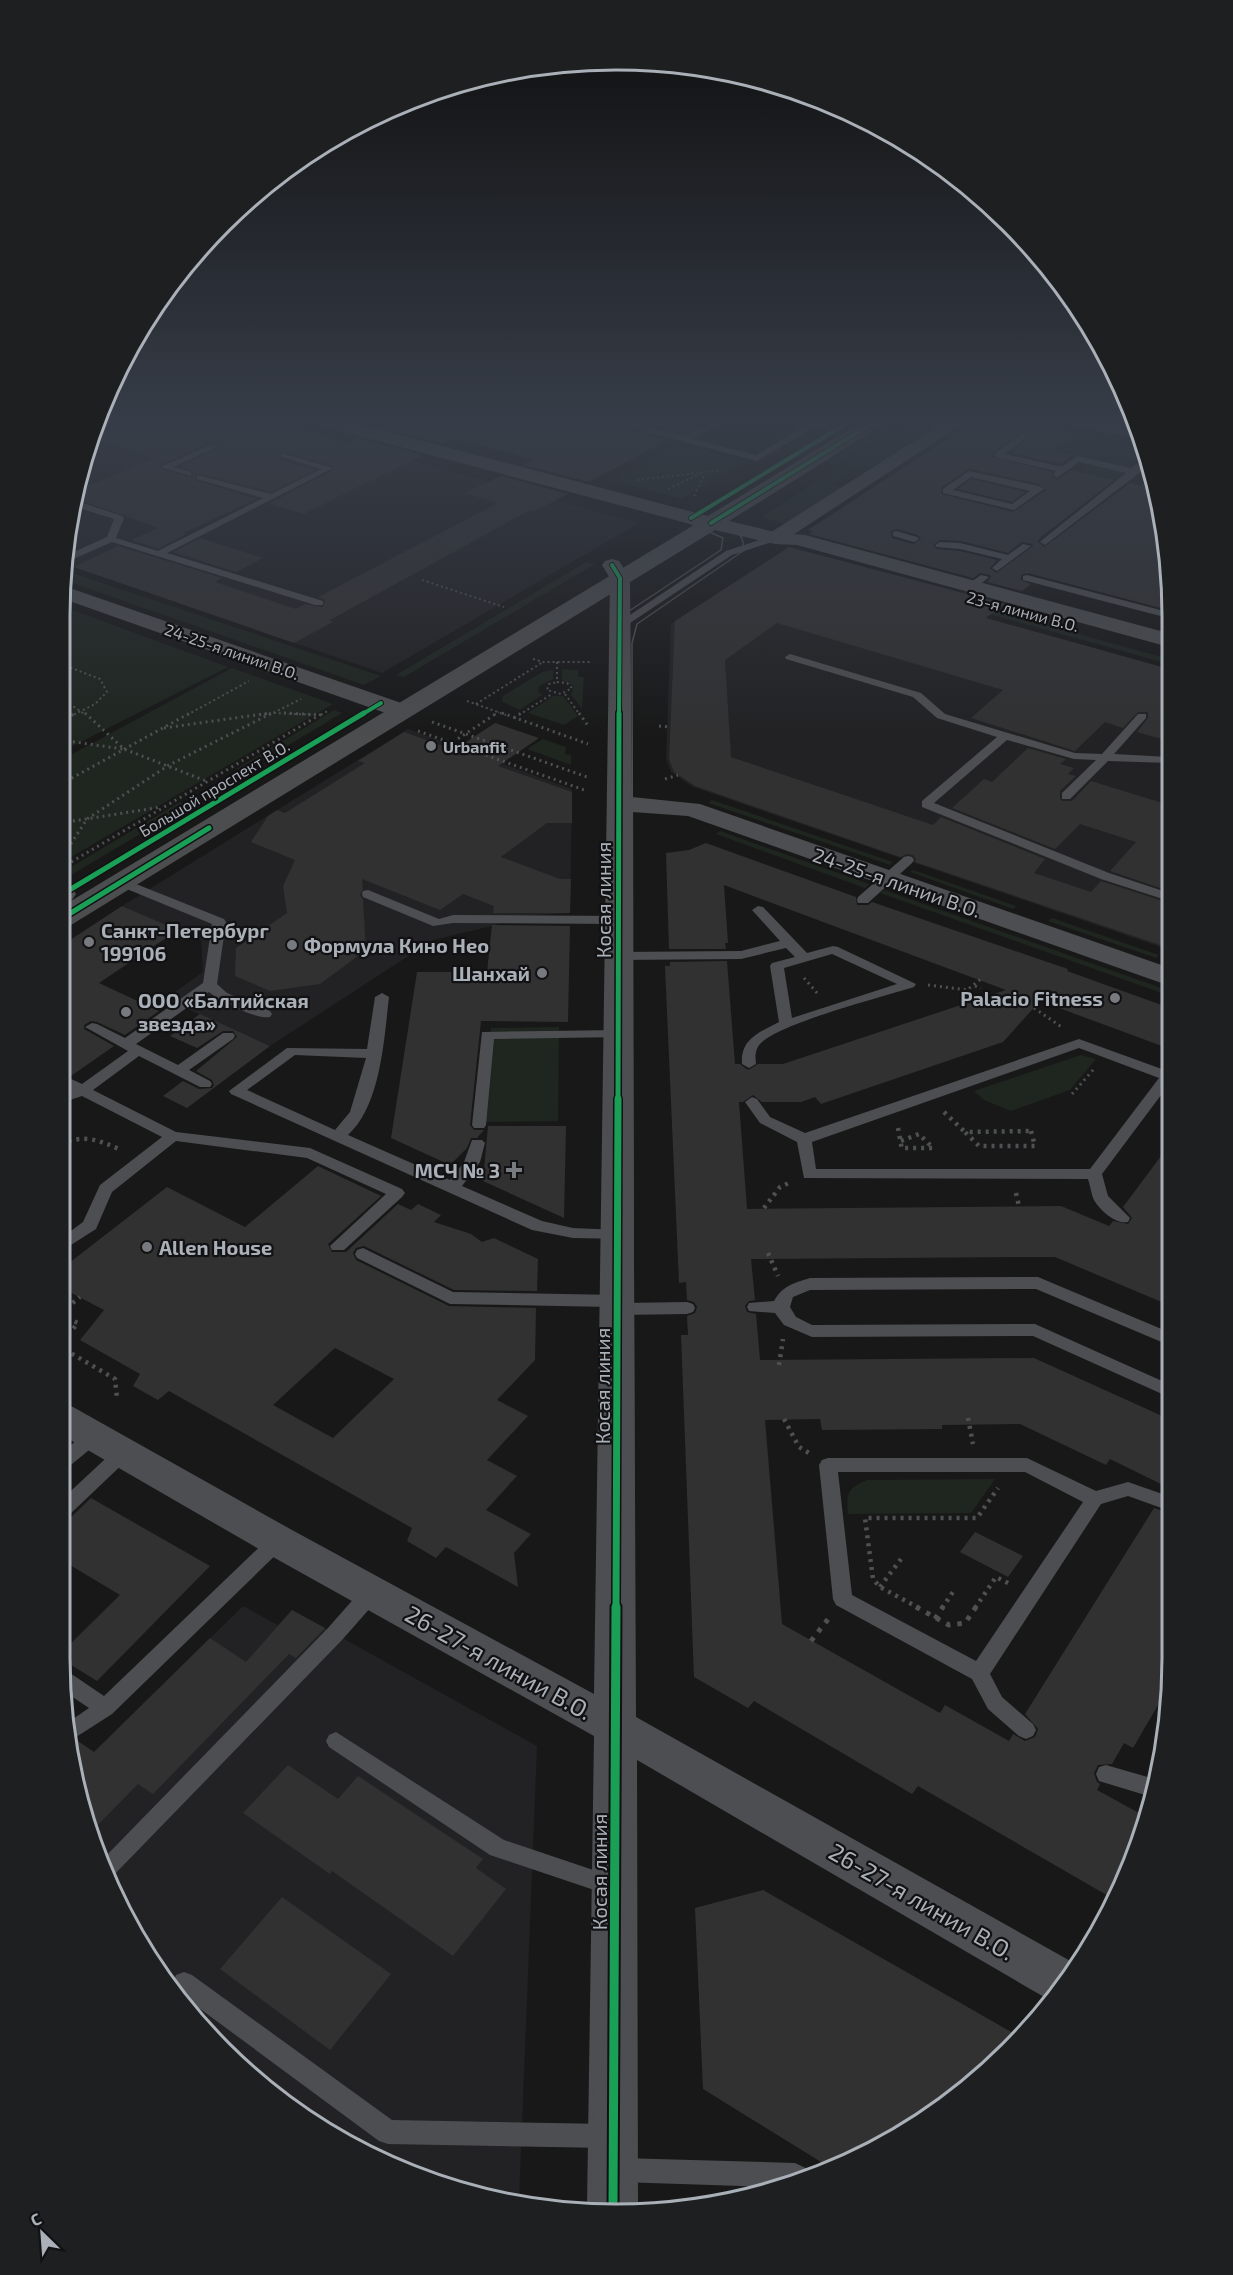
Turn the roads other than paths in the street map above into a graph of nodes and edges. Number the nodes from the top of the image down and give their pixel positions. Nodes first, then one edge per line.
1 (116, 527) edge
2 (212, 527) edge
3 (691, 527) edge
4 (728, 527) edge
5 (794, 527) edge
6 (1062, 527) edge
7 (896, 534) dead end
8 (776, 538) junction
9 (111, 539) junction
10 (914, 539) dead end
11 (1045, 542) dead end
12 (940, 545) dead end
13 (1026, 546) dead end
14 (159, 554) junction
15 (74, 555) edge
16 (1009, 558) junction
17 (997, 568) dead end
18 (616, 572) junction
19 (1028, 578) dead end
20 (71, 595) edge
21 (319, 603) dead end
22 (1162, 613) edge
23 (620, 625) junction
24 (1162, 638) edge
25 (1162, 649) edge
26 (790, 657) dead end
27 (399, 715) junction
28 (1142, 716) dead end
29 (1006, 735) junction
30 (1104, 758) junction
31 (1162, 760) edge
32 (1066, 796) dead end
33 (620, 804) junction
34 (908, 860) dead end
35 (887, 878) junction
36 (121, 882) junction
37 (369, 894) dead end
38 (70, 895) edge
39 (1162, 895) edge
40 (70, 897) edge
41 (863, 900) dead end
42 (758, 910) dead end
43 (619, 920) junction
44 (789, 943) junction
45 (619, 956) junction
46 (804, 958) junction
47 (1162, 975) edge
48 (210, 985) junction
49 (382, 997) dead end
50 (265, 1014) dead end
51 (786, 1024) junction
52 (92, 1027) dead end
53 (619, 1034) junction
54 (228, 1036) dead end
55 (132, 1047) junction
56 (375, 1054) junction
57 (749, 1064) dead end
58 (179, 1071) junction
59 (1162, 1075) edge
60 (70, 1084) edge
61 (205, 1084) dead end
62 (1162, 1085) edge
63 (83, 1090) junction
64 (70, 1095) edge
65 (752, 1102) dead end
66 (479, 1125) dead end
67 (173, 1136) junction
68 (337, 1136) junction
69 (804, 1139) junction
70 (477, 1143) dead end
71 (1094, 1174) junction
72 (452, 1187) junction
73 (1122, 1218) dead end
74 (618, 1235) junction
75 (70, 1239) edge
76 (338, 1246) dead end
77 (363, 1254) dead end
78 (618, 1305) junction
79 (755, 1307) dead end
80 (780, 1307) junction
81 (687, 1308) dead end
82 (1162, 1336) edge
83 (1162, 1388) edge
84 (70, 1423) edge
85 (109, 1444) junction
86 (70, 1460) edge
87 (70, 1498) edge
88 (1095, 1499) junction
89 (1162, 1501) edge
90 (279, 1541) junction
91 (372, 1592) junction
92 (979, 1673) junction
93 (71, 1685) edge
94 (105, 1708) junction
95 (617, 1727) junction
96 (75, 1729) edge
97 (1026, 1730) dead end
98 (336, 1741) dead end
99 (1106, 1774) dead end
100 (1147, 1786) edge
101 (111, 1865) edge
102 (615, 1887) junction
103 (1058, 1979) edge
104 (184, 1983) dead end
105 (613, 2172) edge
106 (795, 2175) edge

1 - 9 lane
2 - 14 lane
3 - 18 main road, Большой проспект В.О.
4 - 8 main road
5 - 8 street
6 - 11 lane
7 - 10 lane
8 - 23 lane
8 - 24 main road
8 - 25 main road, 23-я линии В.О.
9 - 14 lane
9 - 15 lane
12 - 16 lane
13 - 16 lane
14 - 21 lane
16 - 17 lane
18 - 23 street, Косая линия
18 - 27 main road, Большой проспект В.О.
19 - 22 lane
20 - 27 street, 24-25-я линии В.О.
23 - 33 street, Косая линия
26 - 29 lane
27 - 36 main road, Большой проспект В.О.
27 - 38 main road, Большой проспект В.О.
28 - 30 lane
29 - 30 lane
29 - 39 lane
30 - 31 lane
30 - 32 lane
33 - 35 street, 24-25-я линии В.О.
33 - 43 street, Косая линия
34 - 35 lane
35 - 41 lane
35 - 47 street, 24-25-я линии В.О.
36 - 40 main road, Большой проспект В.О.
36 - 48 lane
37 - 43 lane
42 - 44 lane
43 - 45 street, Косая линия
44 - 45 lane
44 - 46 lane
45 - 53 street, Косая линия
46 - 51 lane
46 - 51 lane
48 - 50 lane
48 - 55 lane
49 - 56 lane
51 - 57 lane
52 - 55 lane
53 - 66 lane
53 - 74 street, Косая линия
54 - 58 lane
55 - 58 lane
55 - 63 lane
56 - 68 lane
56 - 68 lane
58 - 61 lane
59 - 69 lane
60 - 63 lane
62 - 71 lane
63 - 64 lane
63 - 67 lane
65 - 69 lane
67 - 75 lane
67 - 76 lane
68 - 72 lane
69 - 71 lane
70 - 72 lane
71 - 73 lane
72 - 74 lane
74 - 78 street, Косая линия
77 - 78 lane
78 - 81 lane
78 - 95 street, Косая линия
79 - 80 lane
80 - 82 lane
80 - 83 lane
84 - 85 street, 26-27-я линии В.О.
85 - 86 lane
85 - 87 lane
85 - 90 street, 26-27-я линии В.О.
88 - 89 lane
88 - 92 lane
88 - 92 lane
90 - 91 street, 26-27-я линии В.О.
90 - 94 lane
91 - 95 street, 26-27-я линии В.О.
91 - 101 lane
92 - 97 lane
93 - 94 lane
94 - 96 lane
95 - 102 street, Косая линия
95 - 103 street, 26-27-я линии В.О.
98 - 102 lane
99 - 100 lane
102 - 105 street, Косая линия
104 - 105 lane
105 - 106 lane

